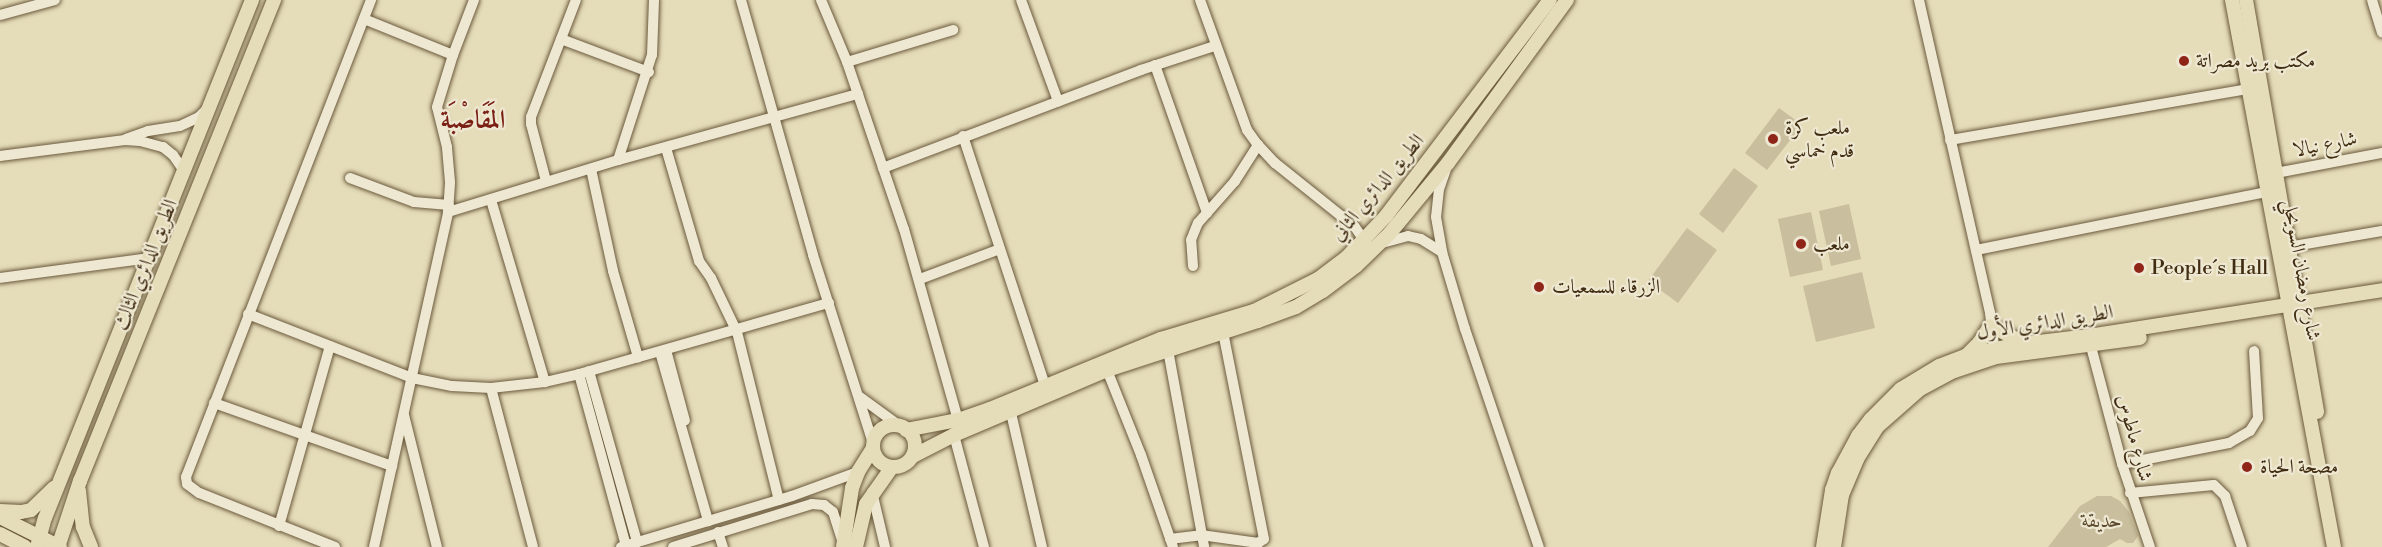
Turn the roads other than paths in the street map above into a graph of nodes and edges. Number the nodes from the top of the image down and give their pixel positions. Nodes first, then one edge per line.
1 (55, 0) edge
2 (252, 0) edge
3 (274, 0) edge
4 (371, 0) edge
5 (474, 0) edge
6 (576, 0) edge
7 (654, 0) edge
8 (741, 0) edge
9 (821, 0) edge
10 (1021, 0) edge
11 (1200, 0) edge
12 (1550, 0) edge
13 (1567, 0) edge
14 (1919, 0) edge
15 (2232, 0) edge
16 (2246, 0) edge
17 (2372, 0) edge
18 (0, 15) edge
19 (364, 20) junction
20 (953, 30) dead end
21 (2382, 32) edge
22 (561, 39) junction
23 (1215, 46) junction
24 (453, 55) junction
25 (847, 62) junction
26 (1155, 65) junction
27 (649, 72) junction
28 (2247, 89) junction
29 (858, 94) junction
30 (1058, 101) junction
31 (211, 106) junction
32 (775, 116) junction
33 (1459, 119) junction
34 (1471, 128) junction
35 (963, 136) junction
36 (125, 140) junction
37 (1950, 140) junction
38 (1258, 145) junction
39 (666, 148) junction
40 (2382, 153) edge
41 (0, 156) edge
42 (618, 160) junction
43 (1448, 163) junction
44 (883, 168) junction
45 (591, 169) junction
46 (184, 171) junction
47 (2276, 173) junction
48 (350, 178) dead end
49 (546, 181) junction
50 (2267, 192) junction
51 (491, 200) junction
52 (449, 208) junction
53 (1207, 213) junction
54 (2382, 231) edge
55 (1365, 240) junction
56 (1381, 243) junction
57 (2288, 247) junction
58 (1000, 249) junction
59 (1976, 250) junction
60 (1442, 252) junction
61 (1370, 254) junction
62 (149, 258) junction
63 (1193, 266) dead end
64 (0, 278) edge
65 (920, 279) junction
66 (2382, 290) edge
67 (2382, 298) edge
68 (829, 303) junction
69 (2293, 309) junction
70 (248, 314) junction
71 (1993, 323) junction
72 (737, 332) junction
73 (1223, 332) junction
74 (2090, 341) junction
75 (2025, 343) junction
76 (330, 346) junction
77 (1168, 350) junction
78 (663, 351) junction
79 (2254, 351) dead end
80 (2001, 352) junction
81 (1967, 355) junction
82 (638, 357) junction
83 (1107, 370) junction
84 (584, 373) junction
85 (412, 378) junction
86 (545, 382) junction
87 (1045, 386) junction
88 (491, 388) junction
89 (859, 397) junction
90 (214, 403) junction
91 (403, 412) junction
92 (1011, 413) junction
93 (958, 420) junction
94 (904, 428) junction
95 (304, 434) junction
96 (954, 435) junction
97 (873, 446) junction
98 (913, 456) junction
99 (2121, 464) junction
100 (392, 466) junction
101 (892, 467) junction
102 (858, 472) junction
103 (80, 481) junction
104 (60, 482) junction
105 (872, 492) junction
106 (2130, 493) junction
107 (779, 500) junction
108 (0, 511) edge
109 (0, 517) edge
110 (711, 520) junction
111 (279, 526) junction
112 (718, 532) junction
113 (0, 534) edge
114 (1201, 535) junction
115 (38, 542) edge
116 (1171, 543) edge
117 (628, 545) edge
118 (847, 546) edge
119 (25, 547) edge
120 (59, 547) edge
121 (91, 547) edge
122 (335, 547) edge
123 (374, 547) edge
124 (436, 547) edge
125 (533, 547) edge
126 (674, 547) edge
127 (723, 547) edge
128 (885, 547) edge
129 (984, 547) edge
130 (1042, 547) edge
131 (1204, 547) edge
132 (1539, 547) edge
133 (1822, 547) edge
134 (1834, 547) edge
135 (2150, 547) edge
136 (2242, 547) edge
137 (2334, 547) edge
138 (2343, 547) edge

1 - 18 street
2 - 31 main road, الطريق الدائري الثالث
3 - 103 main road, الطريق الدائري الثالث
4 - 19 street
5 - 24 street
6 - 22 street
7 - 27 street
8 - 32 street
9 - 25 street
10 - 30 street
11 - 23 street
12 - 33 main road, الطريق الدائري الثاني
13 - 34 main road, الطريق الدائري الثاني
14 - 37 street
15 - 28 main road, شارع رمضان السويحلي
16 - 47 main road, شارع رمضان السويحلي
17 - 21 street
19 - 24 street
19 - 70 street
20 - 25 street
22 - 27 street
22 - 49 street
23 - 26 street
23 - 38 street
24 - 52 street
25 - 29 street
26 - 30 street
26 - 53 street
27 - 42 street
28 - 37 street
28 - 50 main road, شارع رمضان السويحلي
29 - 32 street
29 - 44 street
30 - 35 street
31 - 36 street
31 - 46 main road, الطريق الدائري الثالث
32 - 39 street
32 - 68 street
33 - 34 main road
33 - 55 main road, الطريق الدائري الثاني
34 - 43 main road, الطريق الدائري الثاني
35 - 44 street
35 - 58 street
36 - 41 street
36 - 46 street
37 - 59 street
38 - 53 street
38 - 55 street
39 - 42 street
39 - 72 street
40 - 47 street, شارع نيالا
42 - 45 street
43 - 56 main road, الطريق الدائري الثاني
43 - 60 street
44 - 65 street
45 - 49 street
45 - 82 street
46 - 62 main road, الطريق الدائري الثالث
47 - 57 main road, شارع رمضان السويحلي
48 - 52 street
49 - 51 street
50 - 59 street
50 - 69 main road, شارع رمضان السويحلي
51 - 52 street
51 - 86 street
52 - 85 street
53 - 63 street
54 - 57 street
55 - 61 street
55 - 87 main road, الطريق الدائري الثاني
56 - 60 street
56 - 61 main road, الطريق الدائري الثاني
57 - 69 main road, شارع رمضان السويحلي
58 - 65 street
58 - 87 street
59 - 71 street
60 - 132 street
61 - 73 main road, الطريق الدائري الثاني
62 - 64 street
62 - 104 main road, الطريق الدائري الثالث
65 - 93 street
66 - 69 main road, الطريق الدائري الأول
67 - 69 main road, الطريق الدائري الأول
68 - 72 street
68 - 89 street
69 - 74 main road, الطريق الدائري الأول
69 - 137 main road, شارع رمضان السويحلي
69 - 138 main road, شارع رمضان السويحلي
70 - 76 street
70 - 90 street
71 - 75 main road
71 - 80 street
71 - 81 main road
72 - 78 street
72 - 107 street
73 - 77 main road, الطريق الدائري الثاني
73 - 114 street
74 - 75 main road, الطريق الدائري الأول
74 - 80 main road, الطريق الدائري الأول
74 - 99 street, شارع ماطوس
75 - 80 main road, الطريق الدائري الأول
76 - 85 street
76 - 95 street
77 - 83 main road, الطريق الدائري الثاني
77 - 114 street
78 - 82 street
78 - 110 street
79 - 99 street
80 - 81 main road, الطريق الدائري الأول
80 - 134 main road, الطريق الدائري الأول
81 - 133 main road, الطريق الدائري الأول
82 - 84 street
83 - 92 main road, الطريق الدائري الثاني
83 - 116 street
84 - 86 street
84 - 117 street
85 - 88 street
85 - 91 street
86 - 88 street
87 - 93 main road, الطريق الدائري الثاني
88 - 125 street
89 - 94 street
89 - 97 street
90 - 95 street
90 - 111 street
91 - 100 street
91 - 124 street
92 - 96 main road, الطريق الدائري الثاني
92 - 130 street
93 - 94 main road, الطريق الدائري الثاني
94 - 97 main road
94 - 98 main road
95 - 100 street
95 - 111 street
96 - 98 main road, الطريق الدائري الثاني
96 - 129 street
97 - 101 main road
97 - 102 main road
98 - 101 main road
99 - 106 street, شارع ماطوس
100 - 123 street
101 - 105 main road
102 - 107 street
102 - 118 main road
103 - 120 main road, الطريق الدائري الثالث
103 - 121 main road
104 - 108 main road
104 - 115 main road, الطريق الدائري الثالث
105 - 118 main road
105 - 128 street
106 - 135 street, شارع ماطوس
106 - 136 street
107 - 110 street
109 - 115 main road
110 - 117 street
111 - 122 street
112 - 118 street
112 - 126 street
112 - 127 street
113 - 119 main road
114 - 116 street
114 - 131 street
115 - 120 main road

